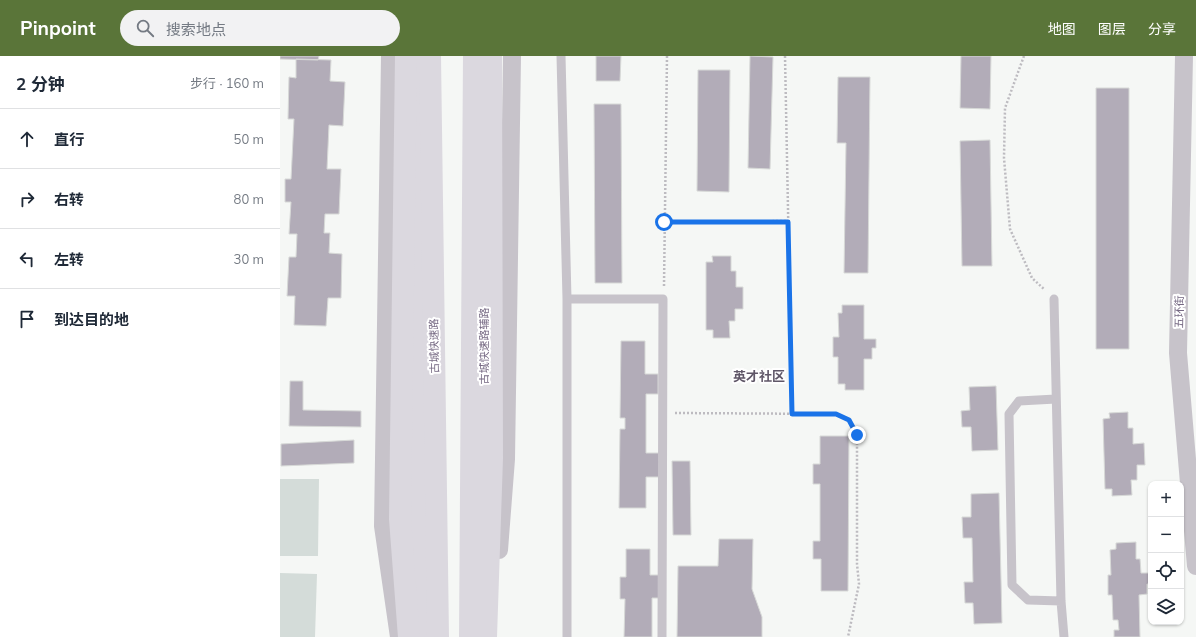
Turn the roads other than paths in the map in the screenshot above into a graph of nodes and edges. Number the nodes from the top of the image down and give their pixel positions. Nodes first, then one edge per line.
1 (390, 56) edge
2 (406, 56) edge
3 (419, 56) edge
4 (430, 56) edge
5 (474, 56) edge
6 (485, 56) edge
7 (491, 56) edge
8 (512, 56) edge
9 (561, 56) edge
10 (1184, 56) edge
11 (1189, 96) edge
12 (567, 298) junction
13 (1054, 299) road end
14 (1056, 399) junction
15 (1196, 566) edge
16 (1061, 601) junction
17 (399, 637) edge
18 (409, 637) edge
19 (420, 637) edge
20 (438, 637) edge
21 (470, 637) edge
22 (483, 637) edge
23 (486, 637) edge
24 (492, 637) edge
25 (568, 637) edge
26 (662, 637) edge
27 (1064, 637) edge

1 - 17 street
2 - 18 main road
3 - 19 main road
4 - 20 main road, 古城快速路
5 - 21 main road
6 - 22 main road, 古城快速路辅路
7 - 23 main road
8 - 24 street
9 - 12 lane
10 - 11 street, 五环街
11 - 15 street, 五环街
12 - 25 lane
12 - 26 lane
13 - 14 lane
14 - 16 lane
14 - 16 lane
16 - 27 lane

